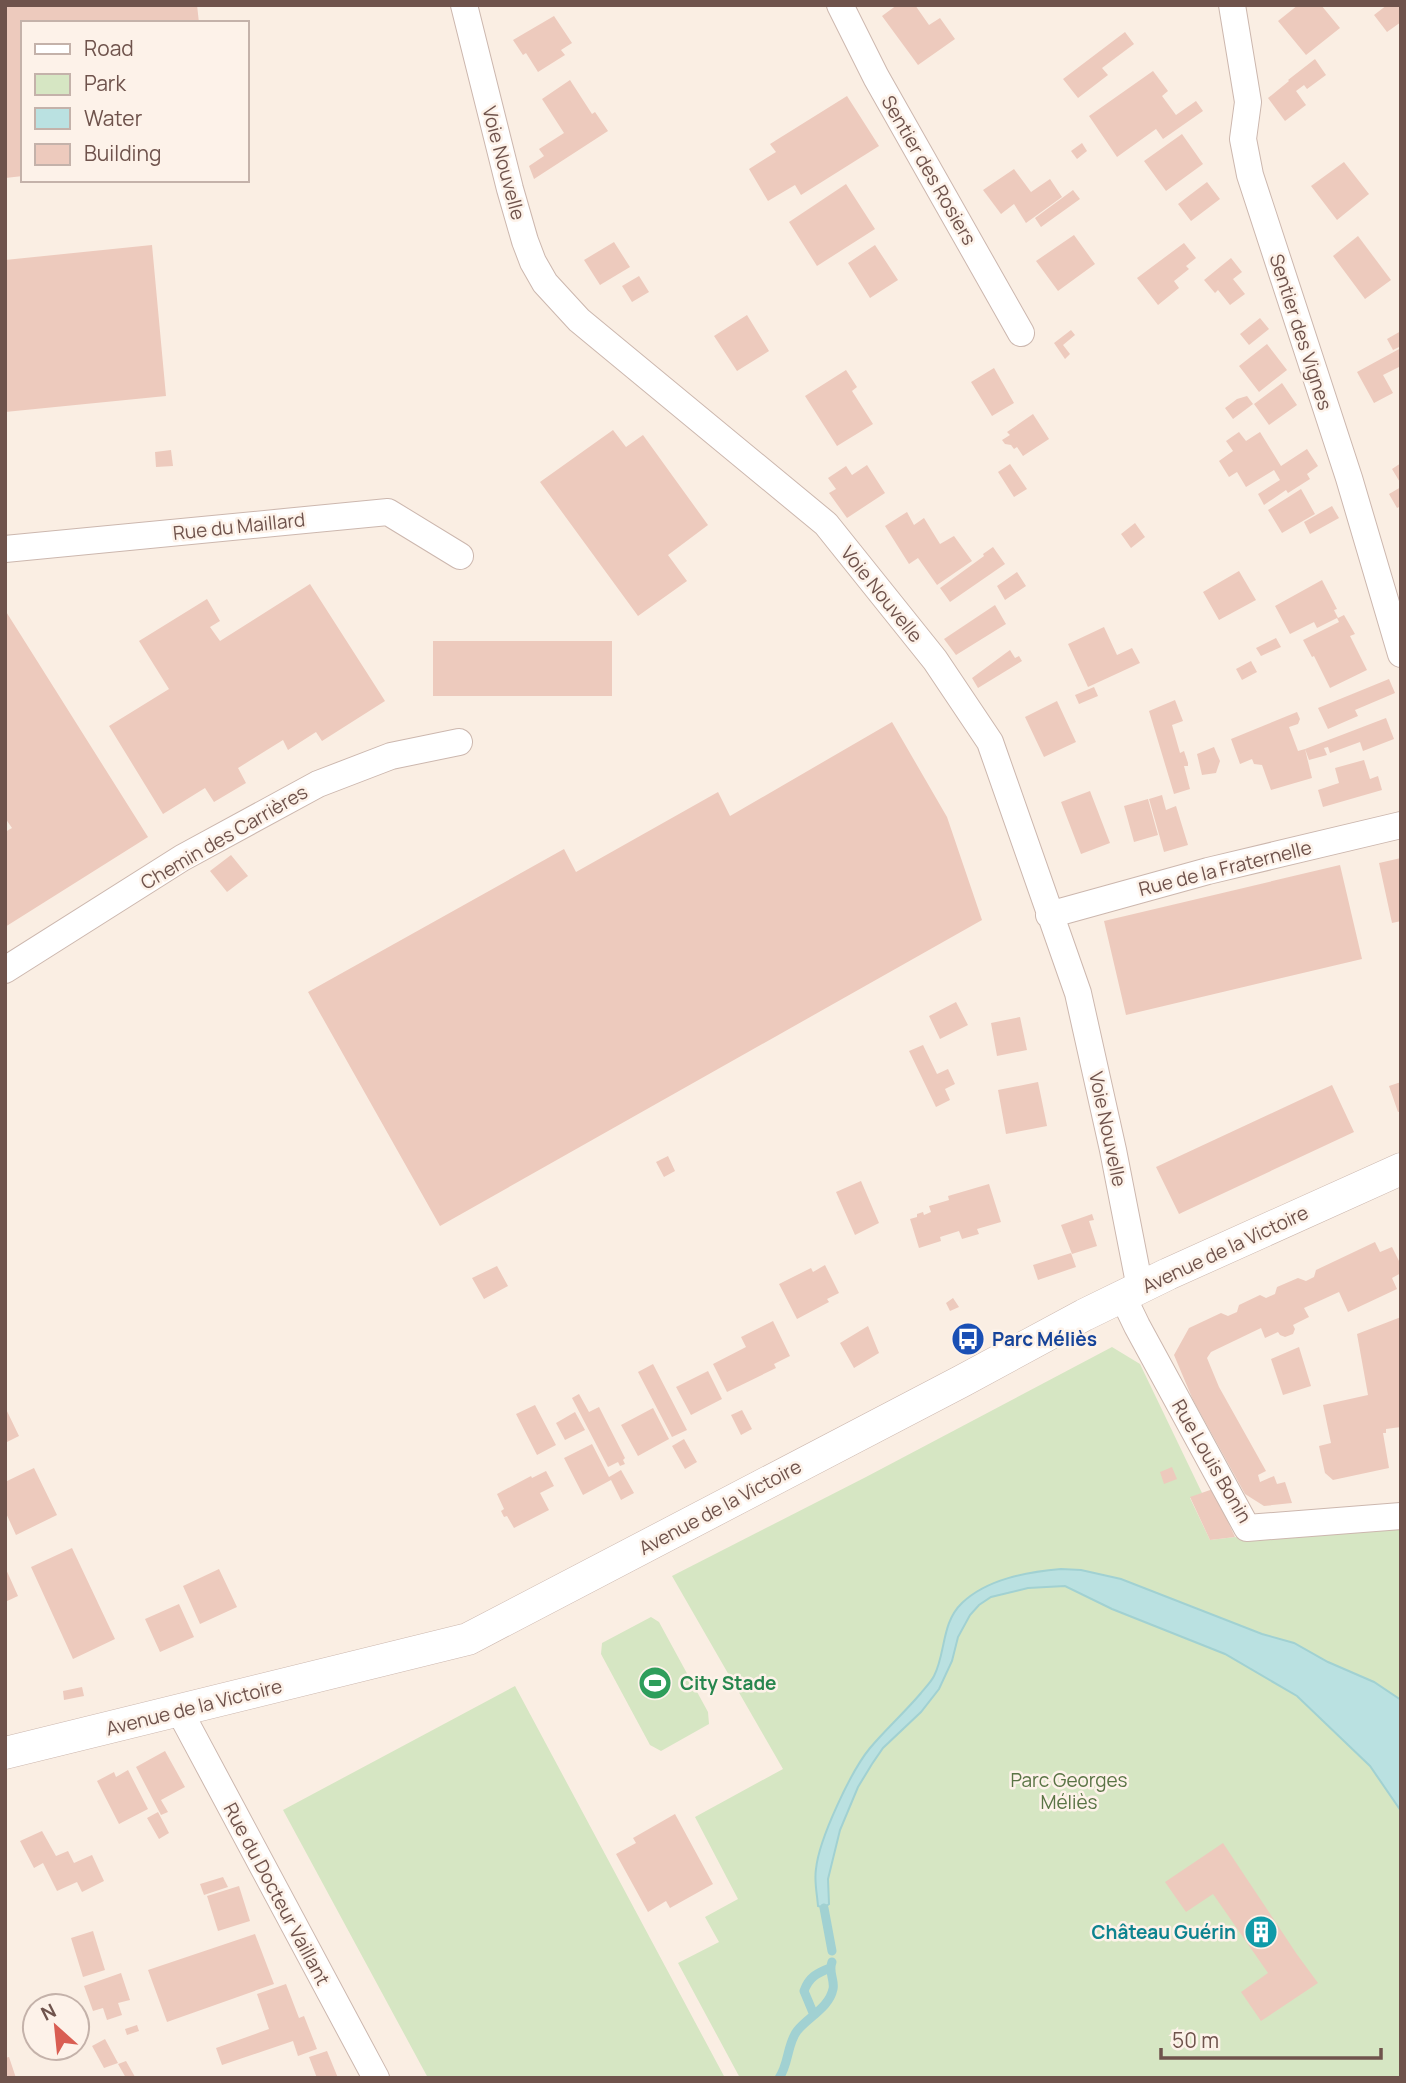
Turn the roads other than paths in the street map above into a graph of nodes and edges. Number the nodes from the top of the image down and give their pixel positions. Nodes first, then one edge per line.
1 (464, 5) edge
2 (841, 5) edge
3 (1232, 5) edge
4 (1021, 333) dead end
5 (5, 549) edge
6 (460, 556) dead end
7 (1401, 654) edge
8 (459, 741) dead end
9 (1401, 825) edge
10 (1049, 915) junction
11 (5, 970) edge
12 (1401, 1169) edge
13 (1132, 1293) junction
14 (1401, 1516) edge
15 (179, 1710) junction
16 (5, 1753) edge
17 (376, 2078) edge

1 - 10 street, Voie Nouvelle
2 - 4 street, Sentier des Rosiers
3 - 7 street, Sentier des Vignes
5 - 6 street, Rue du Maillard
8 - 11 street, Chemin des Carrières
9 - 10 street, Rue de la Fraternelle
10 - 13 street, Voie Nouvelle
12 - 13 street, Avenue de la Victoire
13 - 14 street, Rue Louis Bonin
13 - 15 street, Avenue de la Victoire
15 - 16 street, Avenue de la Victoire
15 - 17 street, Rue du Docteur Vaillant

